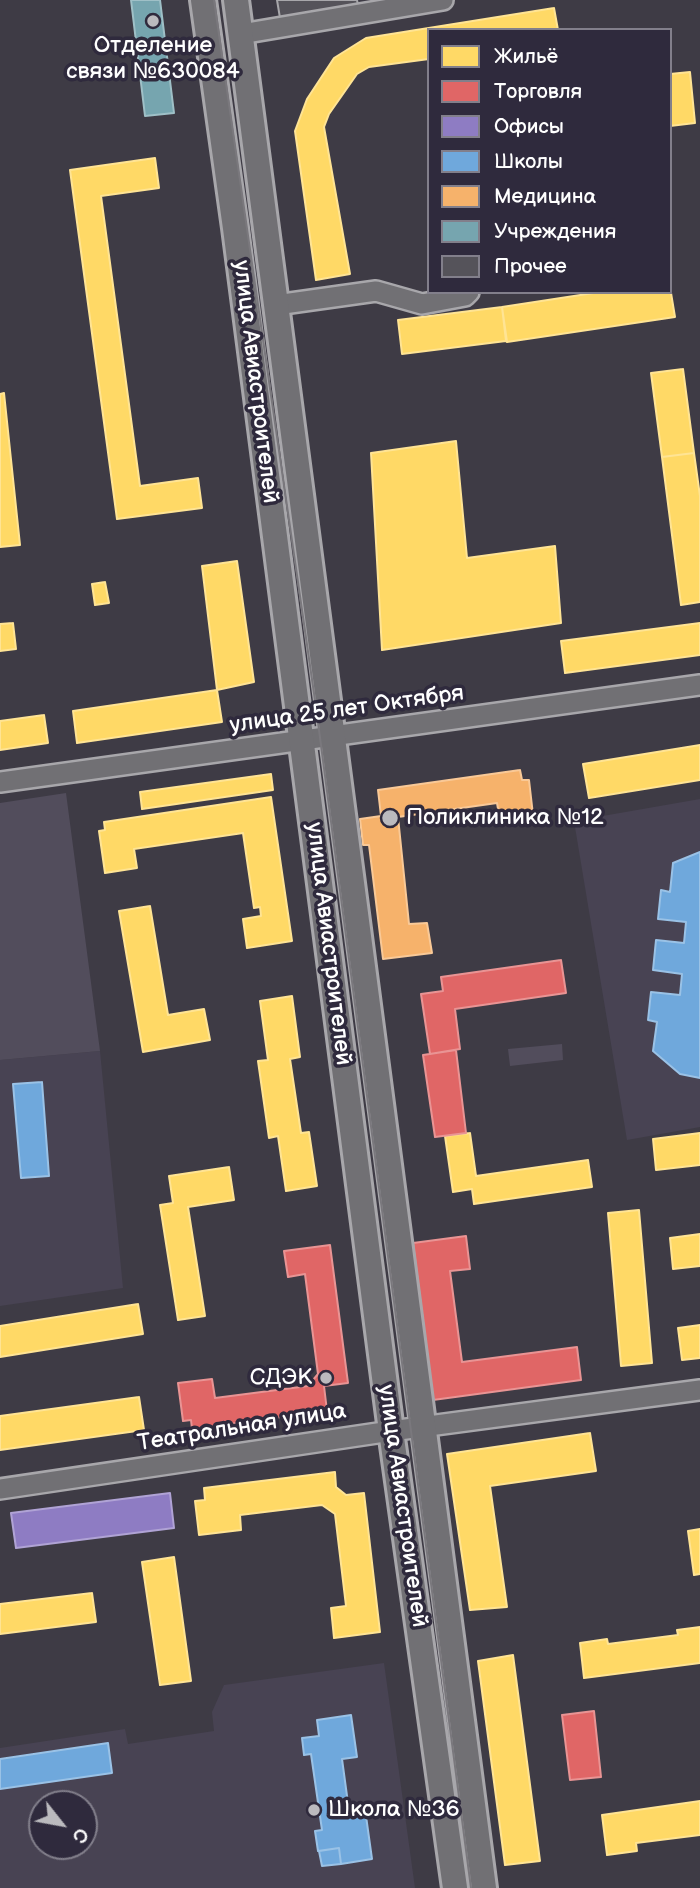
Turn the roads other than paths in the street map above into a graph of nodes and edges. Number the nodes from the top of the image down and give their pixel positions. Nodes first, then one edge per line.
1 (203, 0) edge
2 (236, 0) edge
3 (443, 0) edge
4 (241, 34) junction
5 (468, 294) edge
6 (276, 305) junction
7 (700, 685) edge
8 (332, 737) junction
9 (302, 741) junction
10 (0, 782) edge
11 (700, 1390) edge
12 (425, 1427) junction
13 (391, 1431) junction
14 (0, 1489) edge
15 (455, 1888) edge
16 (484, 1888) edge

1 - 9 main road, улица Авиастроителей
2 - 4 main road, улица Авиастроителей
3 - 4 street
4 - 6 main road, улица Авиастроителей
5 - 6 street
6 - 8 main road, улица Авиастроителей
7 - 8 street, улица 25 лет Октября
8 - 9 street, улица 25 лет Октября
8 - 12 main road, улица Авиастроителей
9 - 10 street, улица 25 лет Октября
9 - 13 main road, улица Авиастроителей
11 - 12 street, Театральная улица
12 - 13 street, Театральная улица
12 - 16 main road, улица Авиастроителей
13 - 14 street, Театральная улица
13 - 15 main road, улица Авиастроителей

